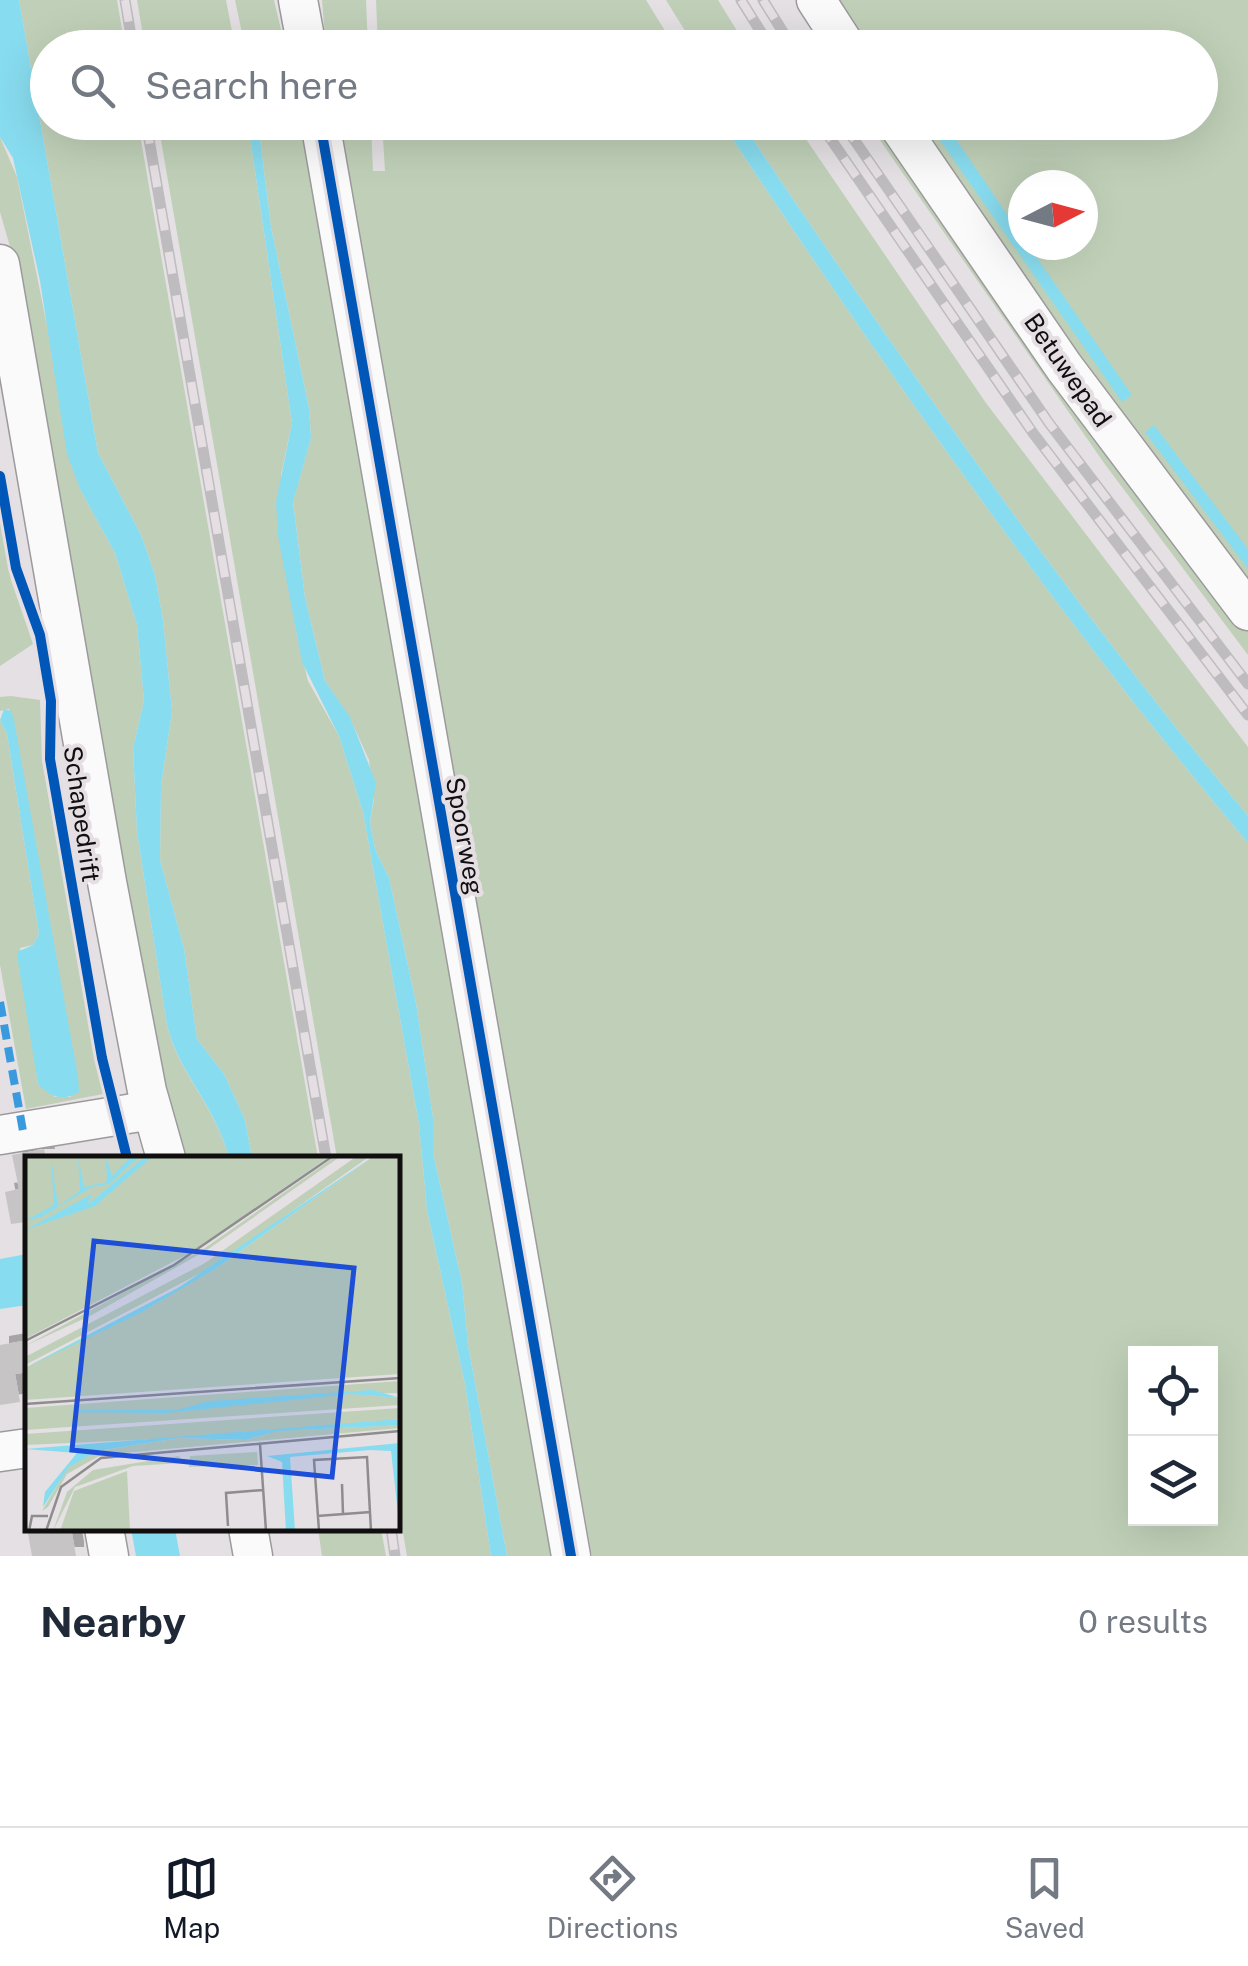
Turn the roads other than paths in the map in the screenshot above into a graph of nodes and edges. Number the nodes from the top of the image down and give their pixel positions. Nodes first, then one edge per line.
1 (298, 0) edge
2 (816, 0) edge
3 (304, 30) edge
4 (835, 30) edge
5 (323, 140) edge
6 (908, 140) edge
7 (0, 264) edge
8 (1248, 610) edge
9 (152, 1110) junction
10 (0, 1135) edge
11 (165, 1156) edge
12 (25, 1448) edge
13 (0, 1452) edge
14 (104, 1531) edge
15 (249, 1531) edge
16 (108, 1556) edge
17 (253, 1556) edge
18 (571, 1556) edge

1 - 3 street
2 - 4 street
5 - 18 street, Spoorweg
6 - 8 street, Betuwepad
7 - 9 street, Schapedrift
9 - 10 street
9 - 11 street, Schapedrift
12 - 13 street
14 - 16 street
15 - 17 street

